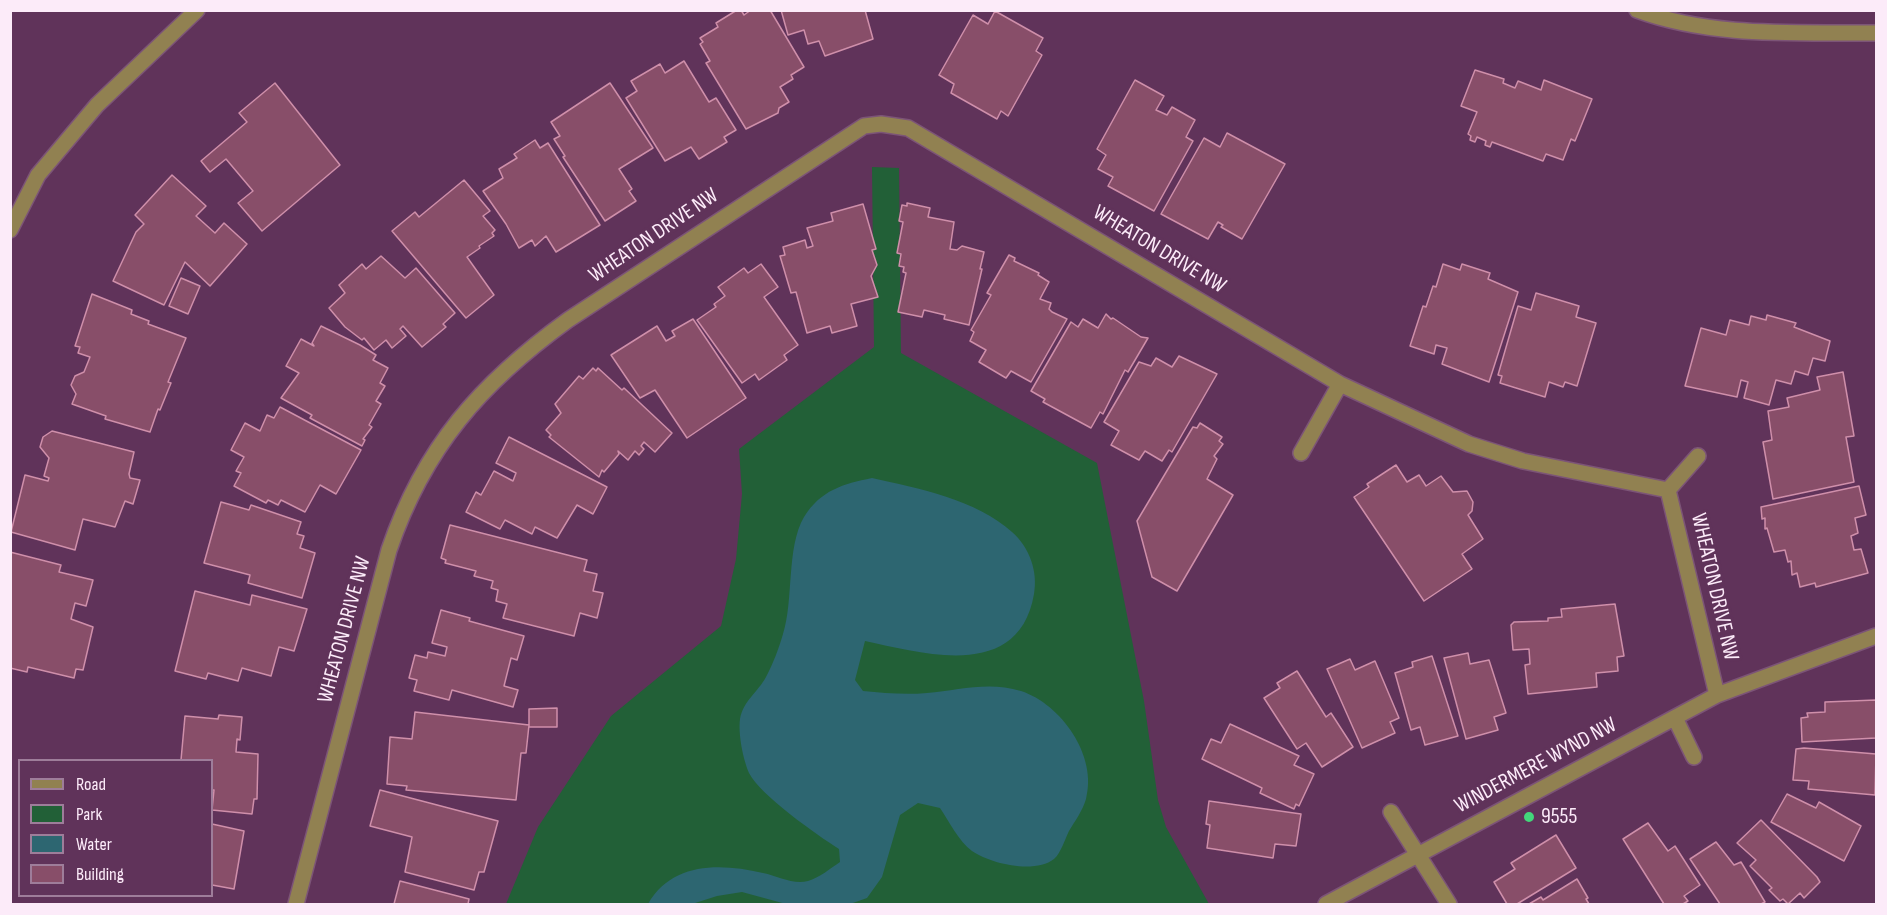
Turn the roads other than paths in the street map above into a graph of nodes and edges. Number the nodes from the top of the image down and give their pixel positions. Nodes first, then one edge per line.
1 (197, 10) edge
2 (1637, 10) edge
3 (1876, 33) edge
4 (10, 230) edge
5 (1340, 384) junction
6 (1302, 453) dead end
7 (1698, 456) dead end
8 (1668, 490) junction
9 (1876, 636) edge
10 (1717, 695) junction
11 (1675, 717) junction
12 (1694, 757) dead end
13 (1391, 812) dead end
14 (1418, 854) junction
15 (296, 904) edge
16 (1326, 904) edge
17 (1449, 904) edge

1 - 4 street
2 - 3 street
5 - 6 street
5 - 8 street, WHEATON DRIVE NW
5 - 15 street, WHEATON DRIVE NW
7 - 8 street, WHEATON DRIVE NW
8 - 10 street, WHEATON DRIVE NW
9 - 10 street, WINDERMERE WYND NW
10 - 11 street, WINDERMERE WYND NW
11 - 12 street
11 - 14 street, WINDERMERE WYND NW
13 - 14 street
14 - 16 street, WINDERMERE WYND NW
14 - 17 street

